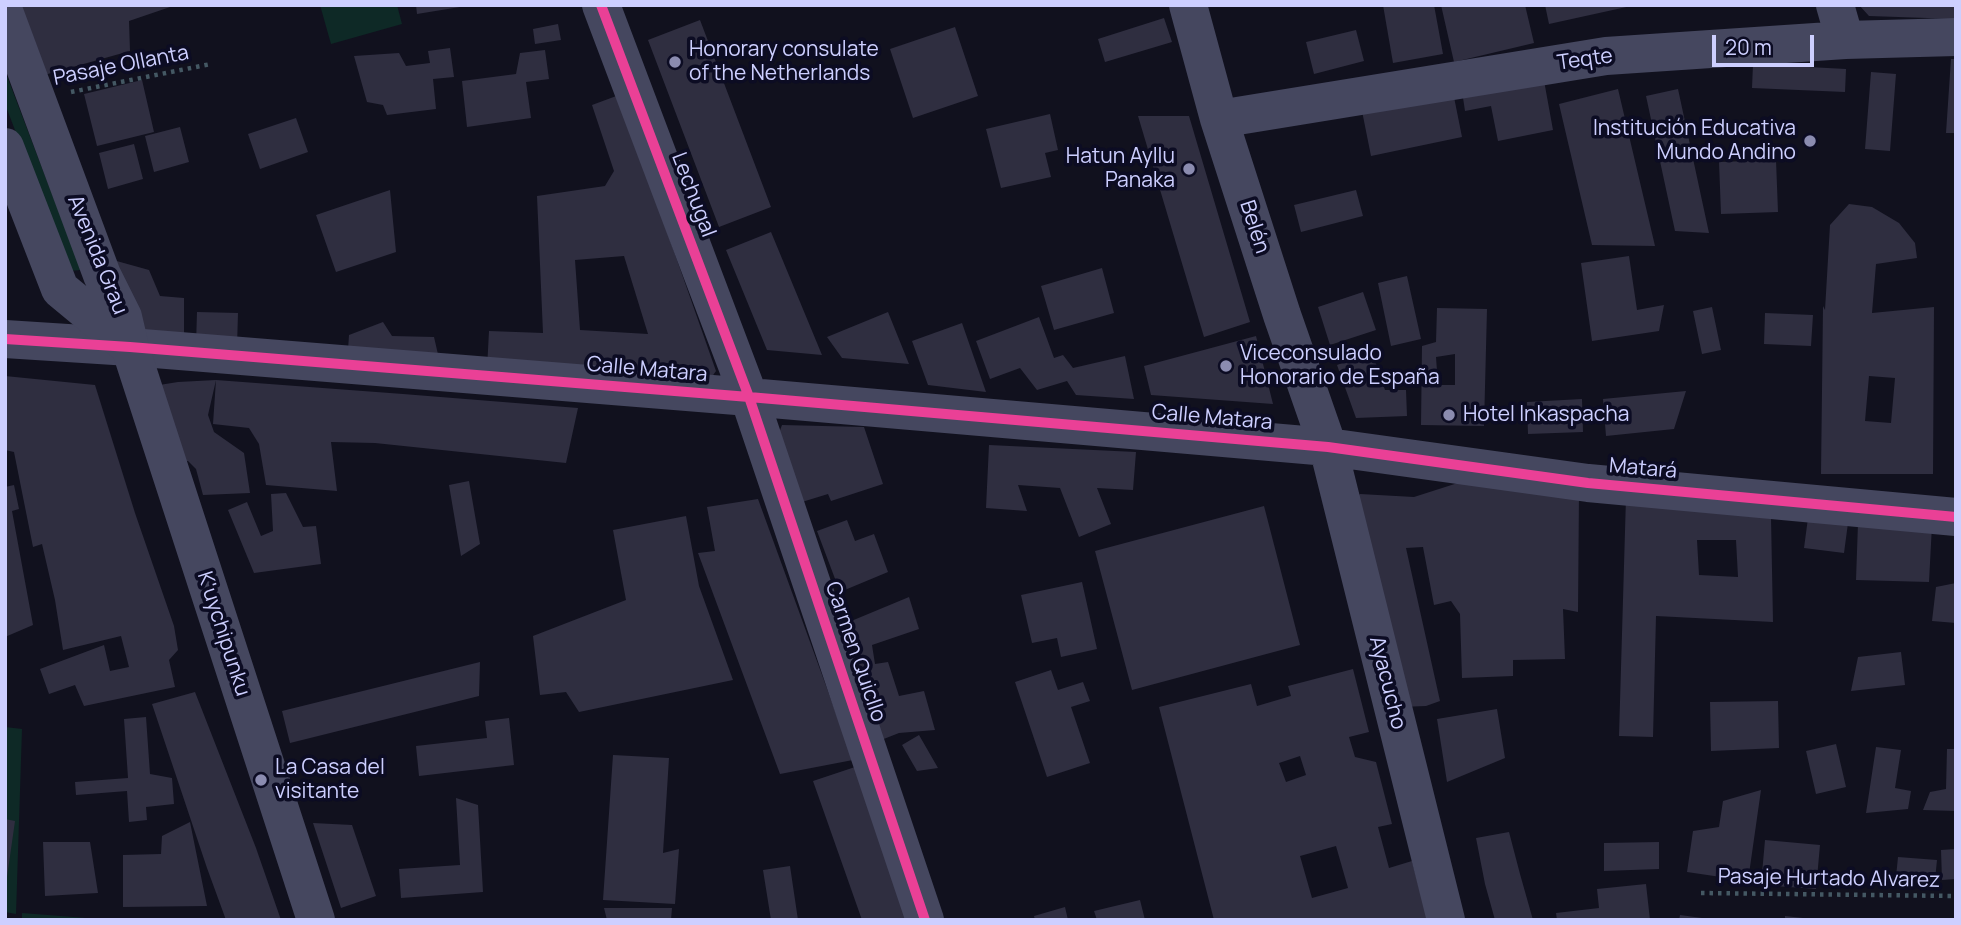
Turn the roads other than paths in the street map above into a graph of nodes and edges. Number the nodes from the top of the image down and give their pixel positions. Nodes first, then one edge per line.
1 (601, 5) edge
2 (1188, 5) edge
3 (5, 15) edge
4 (1840, 22) edge
5 (1956, 37) edge
6 (1219, 119) junction
7 (5, 147) edge
8 (5, 339) edge
9 (130, 347) junction
10 (749, 397) junction
11 (1328, 447) junction
12 (1956, 517) edge
13 (316, 920) edge
14 (925, 920) edge
15 (1446, 920) edge

1 - 10 street, Lechugal
2 - 6 street, Belén
3 - 9 street, Avenida Grau
4 - 5 street, Teqte
4 - 6 street, Teqte
6 - 11 street, Belén
7 - 9 street, Avenida Grau
8 - 9 street, Calle Matara
9 - 10 street, Calle Matara
9 - 13 street, K'uychipunku
10 - 11 street, Calle Matara
10 - 14 street, Carmen Quicllo
11 - 12 street, Matará
11 - 15 street, Ayacucho

